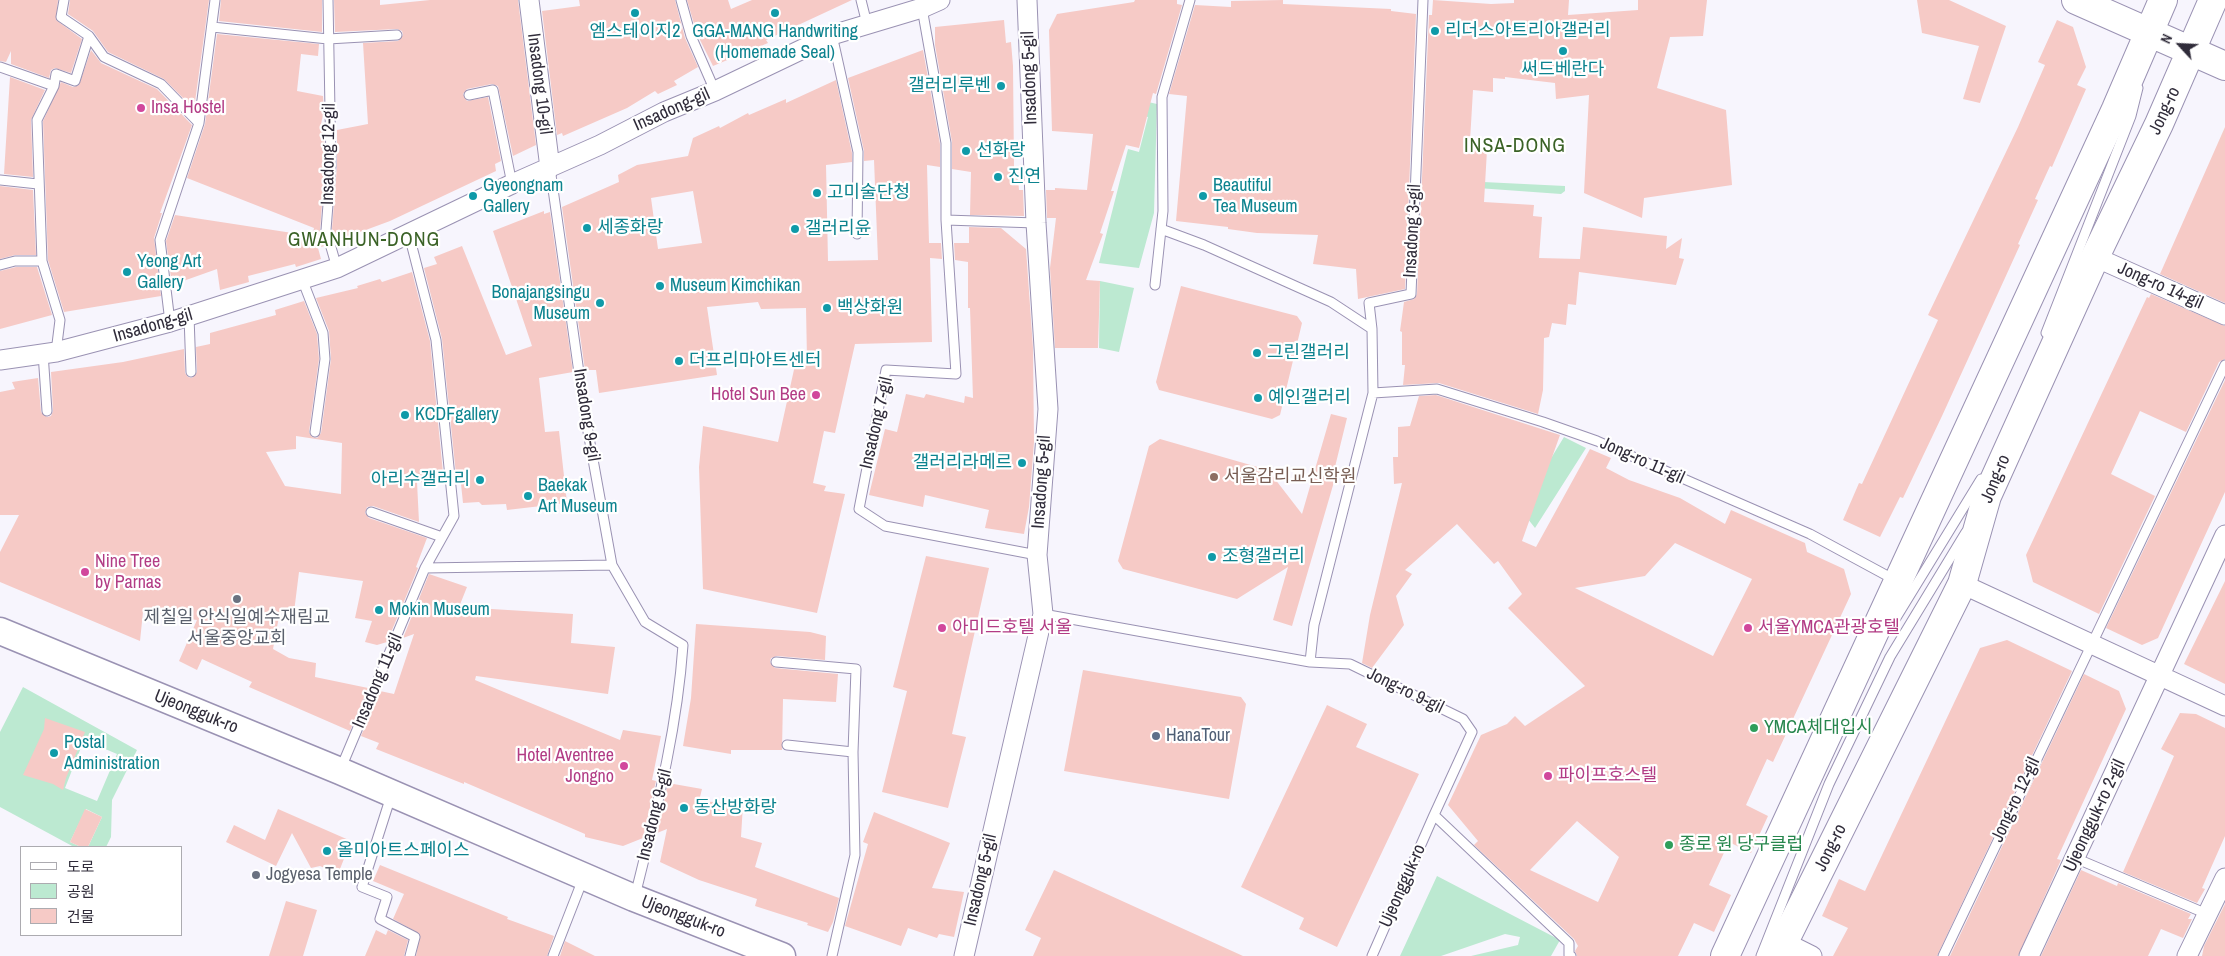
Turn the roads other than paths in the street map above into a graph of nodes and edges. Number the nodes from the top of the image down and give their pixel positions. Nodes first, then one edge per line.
1 (64, 0) edge
2 (214, 0) edge
3 (328, 0) edge
4 (529, 0) edge
5 (681, 0) edge
6 (860, 0) edge
7 (940, 0) edge
8 (1027, 0) edge
9 (1190, 0) edge
10 (1424, 0) edge
11 (2076, 0) edge
12 (2164, 0) edge
13 (2213, 0) edge
14 (922, 8) junction
15 (867, 24) junction
16 (212, 27) junction
17 (2151, 32) junction
18 (397, 35) dead end
19 (832, 35) junction
20 (89, 36) junction
21 (328, 39) junction
22 (2193, 51) junction
23 (2225, 66) edge
24 (0, 67) edge
25 (54, 86) junction
26 (715, 91) junction
27 (469, 95) dead end
28 (199, 123) junction
29 (550, 168) junction
30 (0, 180) edge
31 (38, 184) junction
32 (512, 184) junction
33 (946, 220) junction
34 (1036, 223) junction
35 (1161, 229) junction
36 (857, 234) dead end
37 (409, 235) junction
38 (2095, 257) junction
39 (42, 261) junction
40 (0, 265) edge
41 (337, 268) junction
42 (302, 279) junction
43 (1155, 285) dead end
44 (2225, 315) edge
45 (189, 316) junction
46 (170, 322) junction
47 (1372, 329) junction
48 (2042, 344) dead end
49 (50, 352) junction
50 (0, 360) edge
51 (2225, 364) edge
52 (191, 372) dead end
53 (1373, 393) junction
54 (2020, 399) dead end
55 (47, 412) dead end
56 (315, 432) dead end
57 (1992, 461) dead end
58 (1987, 483) junction
59 (371, 512) dead end
60 (2225, 535) edge
61 (442, 537) junction
62 (1037, 555) junction
63 (612, 565) junction
64 (425, 568) junction
65 (1897, 582) junction
66 (1962, 584) junction
67 (1044, 614) junction
68 (0, 631) edge
69 (2090, 643) junction
70 (776, 662) dead end
71 (1310, 662) junction
72 (2161, 676) junction
73 (1847, 692) junction
74 (2225, 706) edge
75 (787, 745) dead end
76 (853, 752) junction
77 (340, 771) junction
78 (392, 793) junction
79 (1434, 815) junction
80 (2075, 858) junction
81 (584, 877) junction
82 (2223, 889) edge
83 (634, 898) junction
84 (2207, 914) junction
85 (1774, 951) edge
86 (410, 956) edge
87 (553, 956) edge
88 (782, 956) edge
89 (832, 956) edge
90 (964, 956) edge
91 (1372, 956) edge
92 (1571, 956) edge
93 (1725, 956) edge
94 (1812, 956) edge
95 (1942, 956) edge
96 (2029, 956) edge
97 (2187, 956) edge

1 - 20 lane
2 - 16 lane
3 - 21 lane, Insadong 12-gil
4 - 29 street, Insadong 10-gil
5 - 26 lane
6 - 15 lane
7 - 14 street, Insadong-gil
8 - 34 street, Insadong 5-gil
9 - 35 lane
10 - 47 lane, Insadong 3-gil
11 - 17 main road
12 - 17 main road
13 - 22 main road, Jong-ro
14 - 15 street, Insadong-gil
14 - 33 lane, Insadong 7-gil
15 - 19 street, Insadong-gil
16 - 21 lane
16 - 28 lane
17 - 22 main road
17 - 48 lane
17 - 65 main road
18 - 21 lane
19 - 26 street, Insadong-gil
19 - 36 lane
20 - 25 lane
20 - 28 lane
21 - 41 lane, Insadong 12-gil
22 - 23 main road
22 - 38 main road, Jong-ro
24 - 25 lane
25 - 31 lane
26 - 29 street, Insadong-gil
27 - 32 lane
28 - 46 lane
29 - 32 street, Insadong-gil
29 - 63 lane, Insadong 9-gil
30 - 31 lane
31 - 39 lane
32 - 37 street, Insadong-gil
33 - 34 lane
33 - 62 lane, Insadong 7-gil
34 - 62 street, Insadong 5-gil
35 - 43 lane
35 - 47 lane
37 - 41 street, Insadong-gil
37 - 61 lane, Insadong 11-gil
38 - 44 street, Jong-ro 14-gil
38 - 58 main road, Jong-ro
39 - 40 lane
39 - 49 lane
41 - 42 street, Insadong-gil
42 - 45 street, Insadong-gil
42 - 56 lane
45 - 46 street, Insadong-gil
45 - 52 lane
46 - 49 street, Insadong-gil
47 - 53 lane, Insadong 3-gil
49 - 50 street, Insadong-gil
49 - 55 lane
51 - 69 lane, Jong-ro 12-gil
53 - 65 lane, Jong-ro 11-gil
53 - 71 lane, Insadong 3-gil
54 - 57 lane
58 - 66 main road, Jong-ro
58 - 73 lane
58 - 85 lane
59 - 61 lane
60 - 72 street, Ujeongguk-ro 2-gil
61 - 64 lane, Insadong 11-gil
62 - 67 street, Insadong 5-gil
63 - 64 lane
63 - 83 lane, Insadong 9-gil
64 - 77 lane, Insadong 11-gil
65 - 73 main road
66 - 69 street
66 - 85 main road, Jong-ro
67 - 71 lane, Jong-ro 9-gil
67 - 90 street, Insadong 5-gil
68 - 77 main road, Ujeongguk-ro
69 - 72 street
69 - 95 lane, Jong-ro 12-gil
70 - 76 lane
71 - 79 lane, Jong-ro 9-gil
72 - 74 street
72 - 80 street, Ujeongguk-ro 2-gil
73 - 93 main road
75 - 76 lane
76 - 89 lane
77 - 78 main road, Ujeongguk-ro
78 - 81 main road, Ujeongguk-ro
78 - 86 lane
79 - 91 lane, Ujeongguk-ro
79 - 92 lane
80 - 84 lane
80 - 96 street, Ujeongguk-ro 2-gil
81 - 83 main road, Ujeongguk-ro
81 - 87 lane
82 - 84 street
83 - 88 main road, Ujeongguk-ro
84 - 97 street
85 - 94 street

